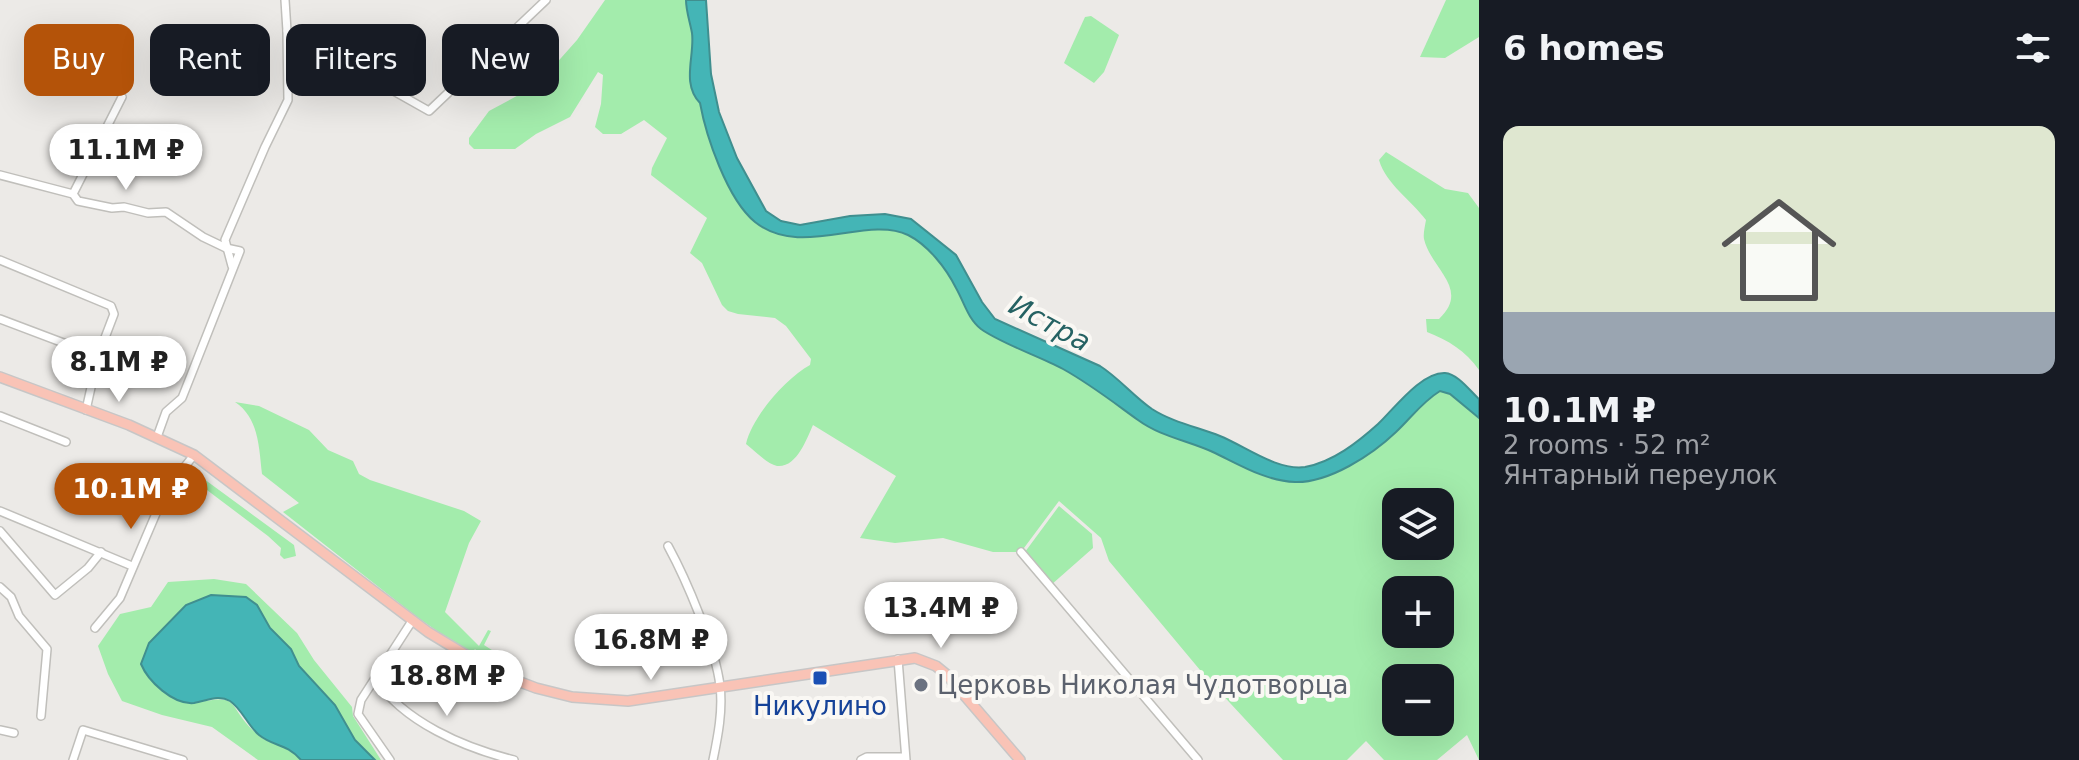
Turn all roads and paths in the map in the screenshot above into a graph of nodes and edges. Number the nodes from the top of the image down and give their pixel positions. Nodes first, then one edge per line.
1 (285, 0) edge
2 (546, 0) edge
3 (287, 24) edge
4 (288, 96) edge
5 (401, 96) edge
6 (122, 97) dead end
7 (0, 175) edge
8 (73, 194) junction
9 (226, 248) junction
10 (0, 260) edge
11 (232, 266) junction
12 (0, 319) edge
13 (98, 356) junction
14 (0, 377) edge
15 (86, 410) junction
16 (0, 416) edge
17 (157, 437) junction
18 (66, 442) dead end
19 (194, 455) junction
20 (0, 511) edge
21 (0, 531) edge
22 (668, 546) dead end
23 (101, 552) junction
24 (1021, 552) dead end
25 (132, 566) junction
26 (0, 587) edge
27 (412, 621) junction
28 (95, 628) dead end
29 (898, 659) junction
30 (375, 678) junction
31 (721, 687) junction
32 (41, 716) dead end
33 (0, 730) edge
34 (14, 733) dead end
35 (905, 758) edge
36 (73, 760) edge
37 (183, 760) edge
38 (390, 760) edge
39 (514, 760) edge
40 (713, 760) edge
41 (861, 760) edge
42 (1020, 760) edge
43 (1198, 760) edge

1 - 3 street
2 - 5 street
4 - 9 street
6 - 8 street
7 - 8 street
8 - 9 street
9 - 11 street
9 - 11 street
10 - 13 street
11 - 17 street
12 - 13 street
13 - 15 street
14 - 15 main road
15 - 17 main road
16 - 18 street
17 - 19 main road
19 - 25 street
19 - 27 main road
20 - 23 street
21 - 23 street
22 - 31 street
23 - 25 street
24 - 43 street
25 - 28 street
26 - 32 street
27 - 30 street
27 - 31 main road
29 - 31 main road
29 - 35 street
29 - 42 main road
30 - 38 street
30 - 39 street
31 - 40 street
33 - 34 street
35 - 41 street
36 - 37 street

